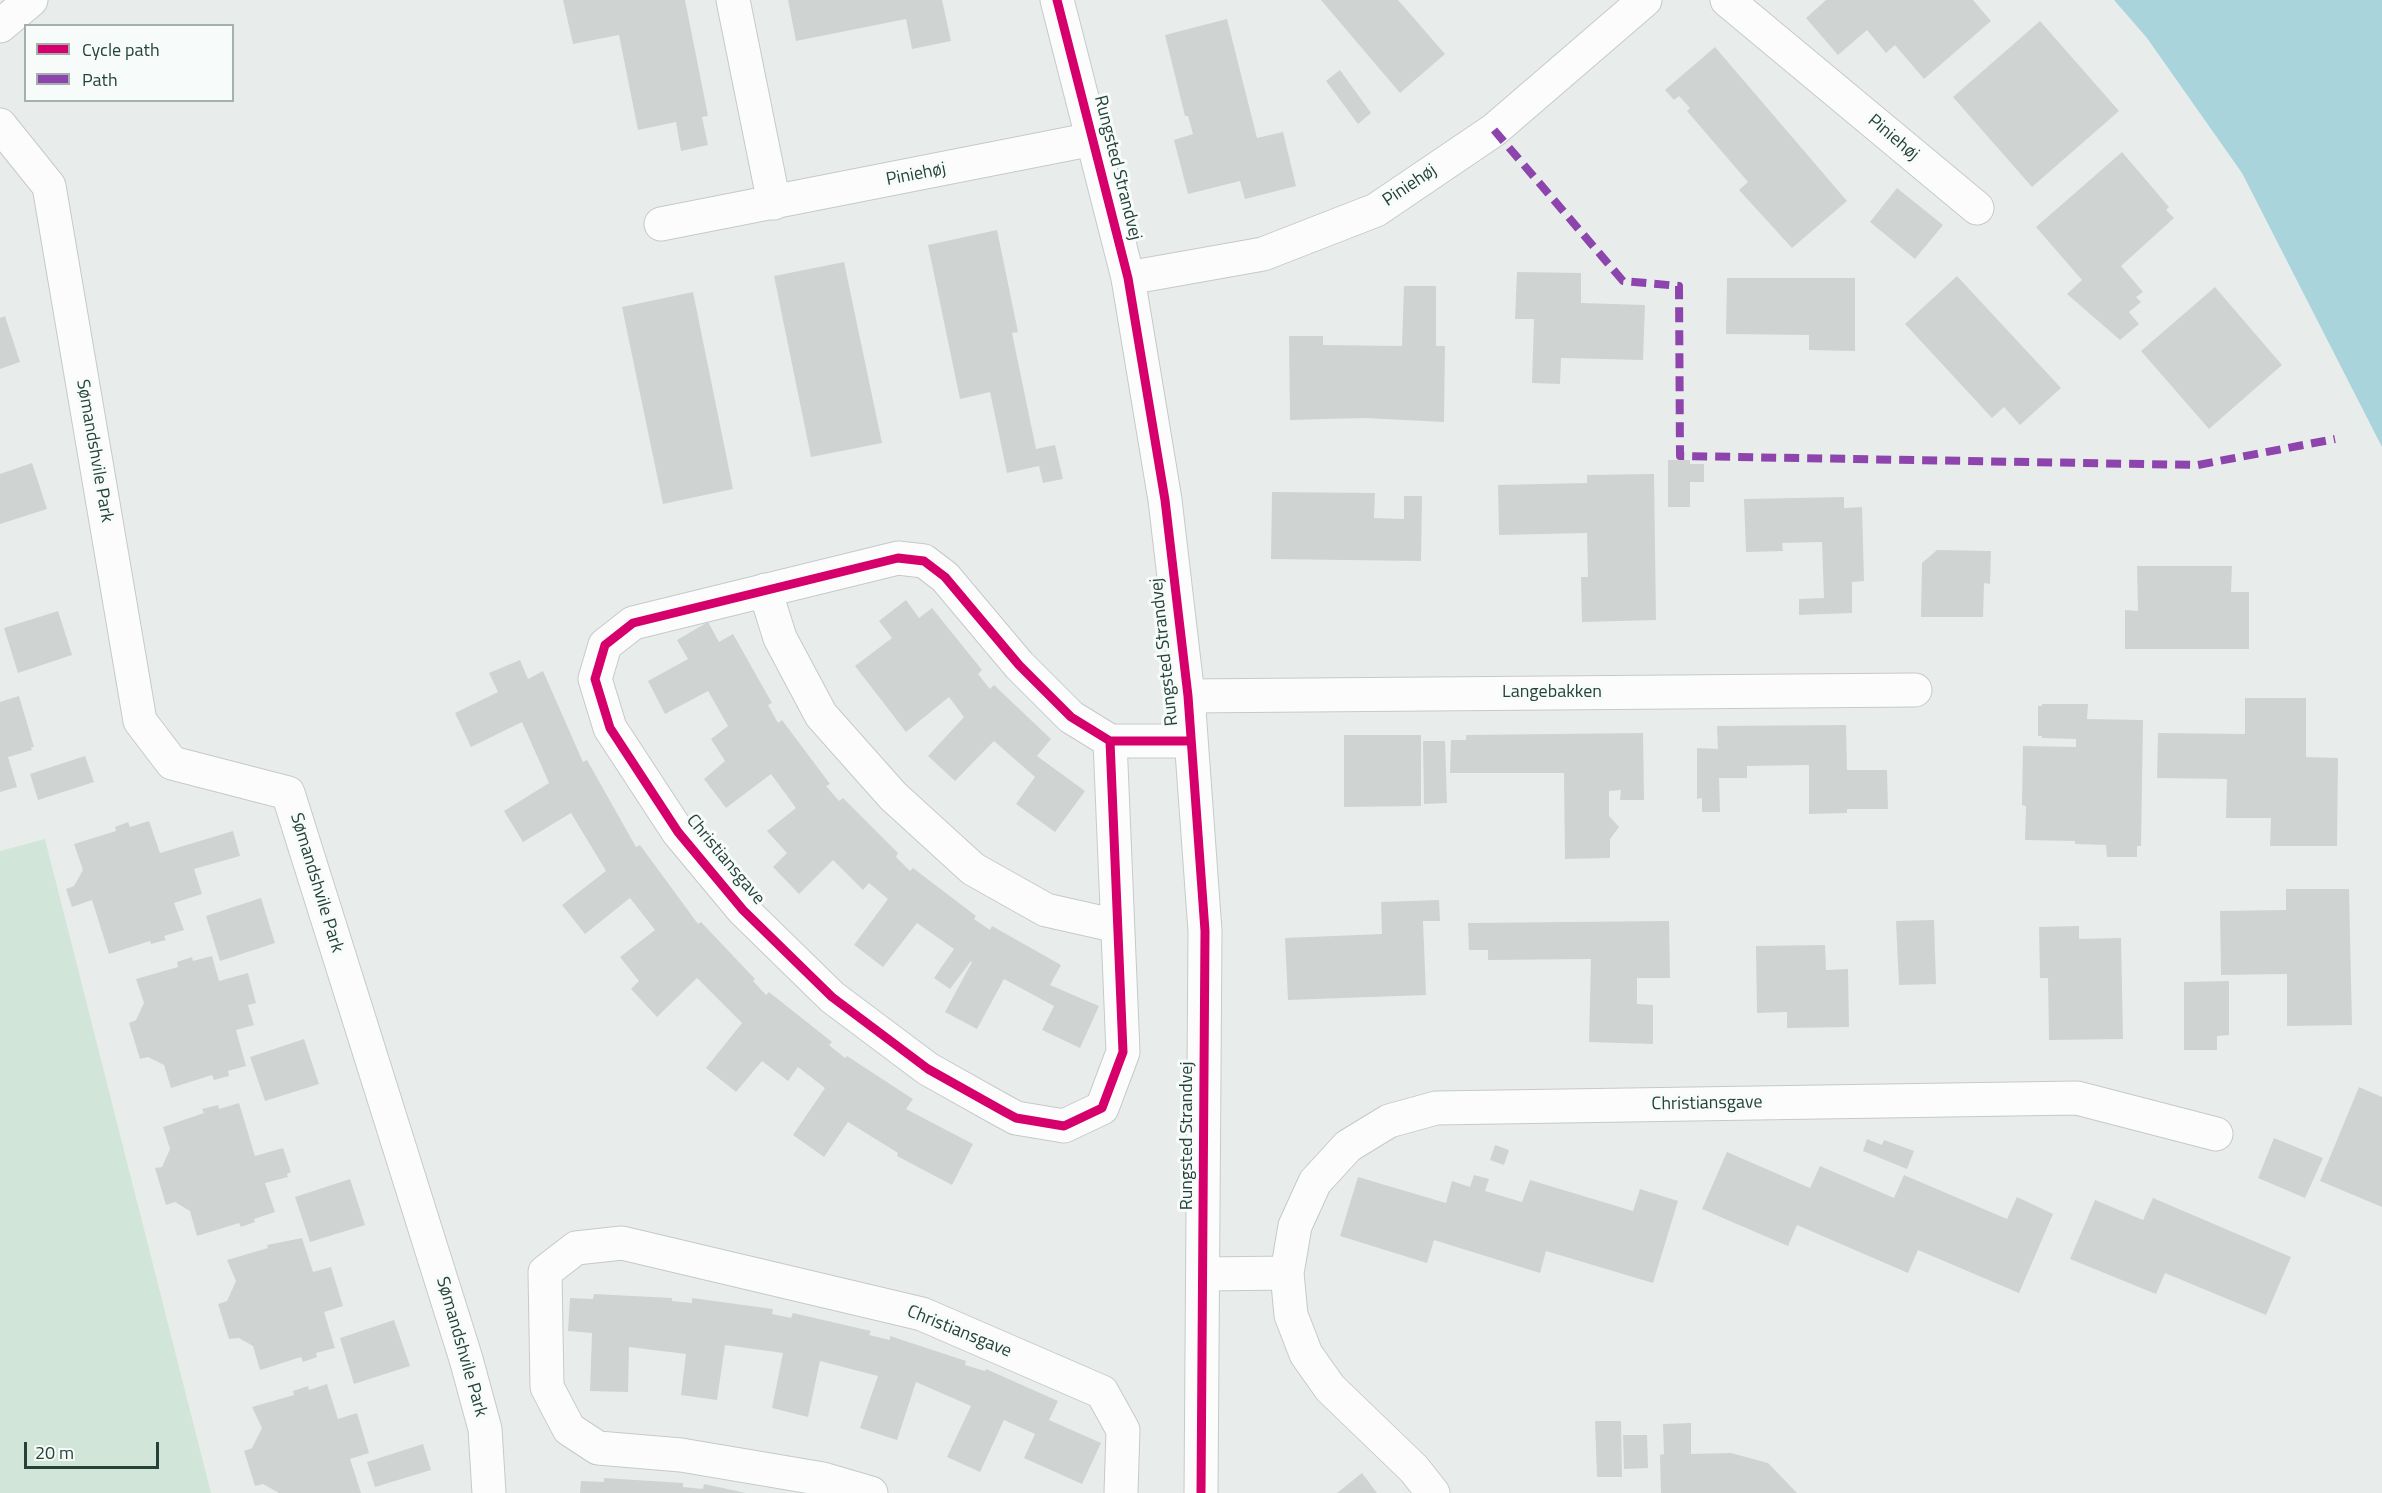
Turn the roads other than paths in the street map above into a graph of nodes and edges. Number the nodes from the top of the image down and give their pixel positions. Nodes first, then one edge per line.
1 (32, 0) edge
2 (733, 0) edge
3 (1057, 0) edge
4 (1645, 0) edge
5 (1727, 0) edge
6 (0, 26) edge
7 (0, 125) edge
8 (1093, 139) junction
9 (774, 202) junction
10 (1977, 208) dead end
11 (661, 224) dead end
12 (1128, 278) junction
13 (765, 590) junction
14 (1915, 690) dead end
15 (1188, 696) junction
16 (1110, 741) junction
17 (1190, 741) junction
18 (1117, 926) junction
19 (2216, 1134) dead end
20 (1287, 1273) junction
21 (1204, 1274) junction
22 (489, 1493) edge
23 (871, 1493) edge
24 (1121, 1493) edge
25 (1201, 1493) edge
26 (1433, 1493) edge

1 - 6 street
2 - 9 street
3 - 8 street, Rungsted Strandvej
4 - 12 street, Piniehøj
5 - 10 street, Piniehøj
7 - 22 street, Sømandshvile Park
8 - 9 street, Piniehøj
8 - 12 street, Rungsted Strandvej
9 - 11 street, Piniehøj
12 - 15 street, Rungsted Strandvej
13 - 16 street, Christiansgave
13 - 18 street
13 - 18 street, Christiansgave
14 - 15 street, Langebakken
15 - 17 street, Rungsted Strandvej
16 - 17 street
16 - 18 street, Christiansgave
17 - 21 street, Rungsted Strandvej
19 - 20 street, Christiansgave
20 - 21 street
20 - 26 street, Christiansgave
21 - 25 street, Rungsted Strandvej
23 - 24 street, Christiansgave

